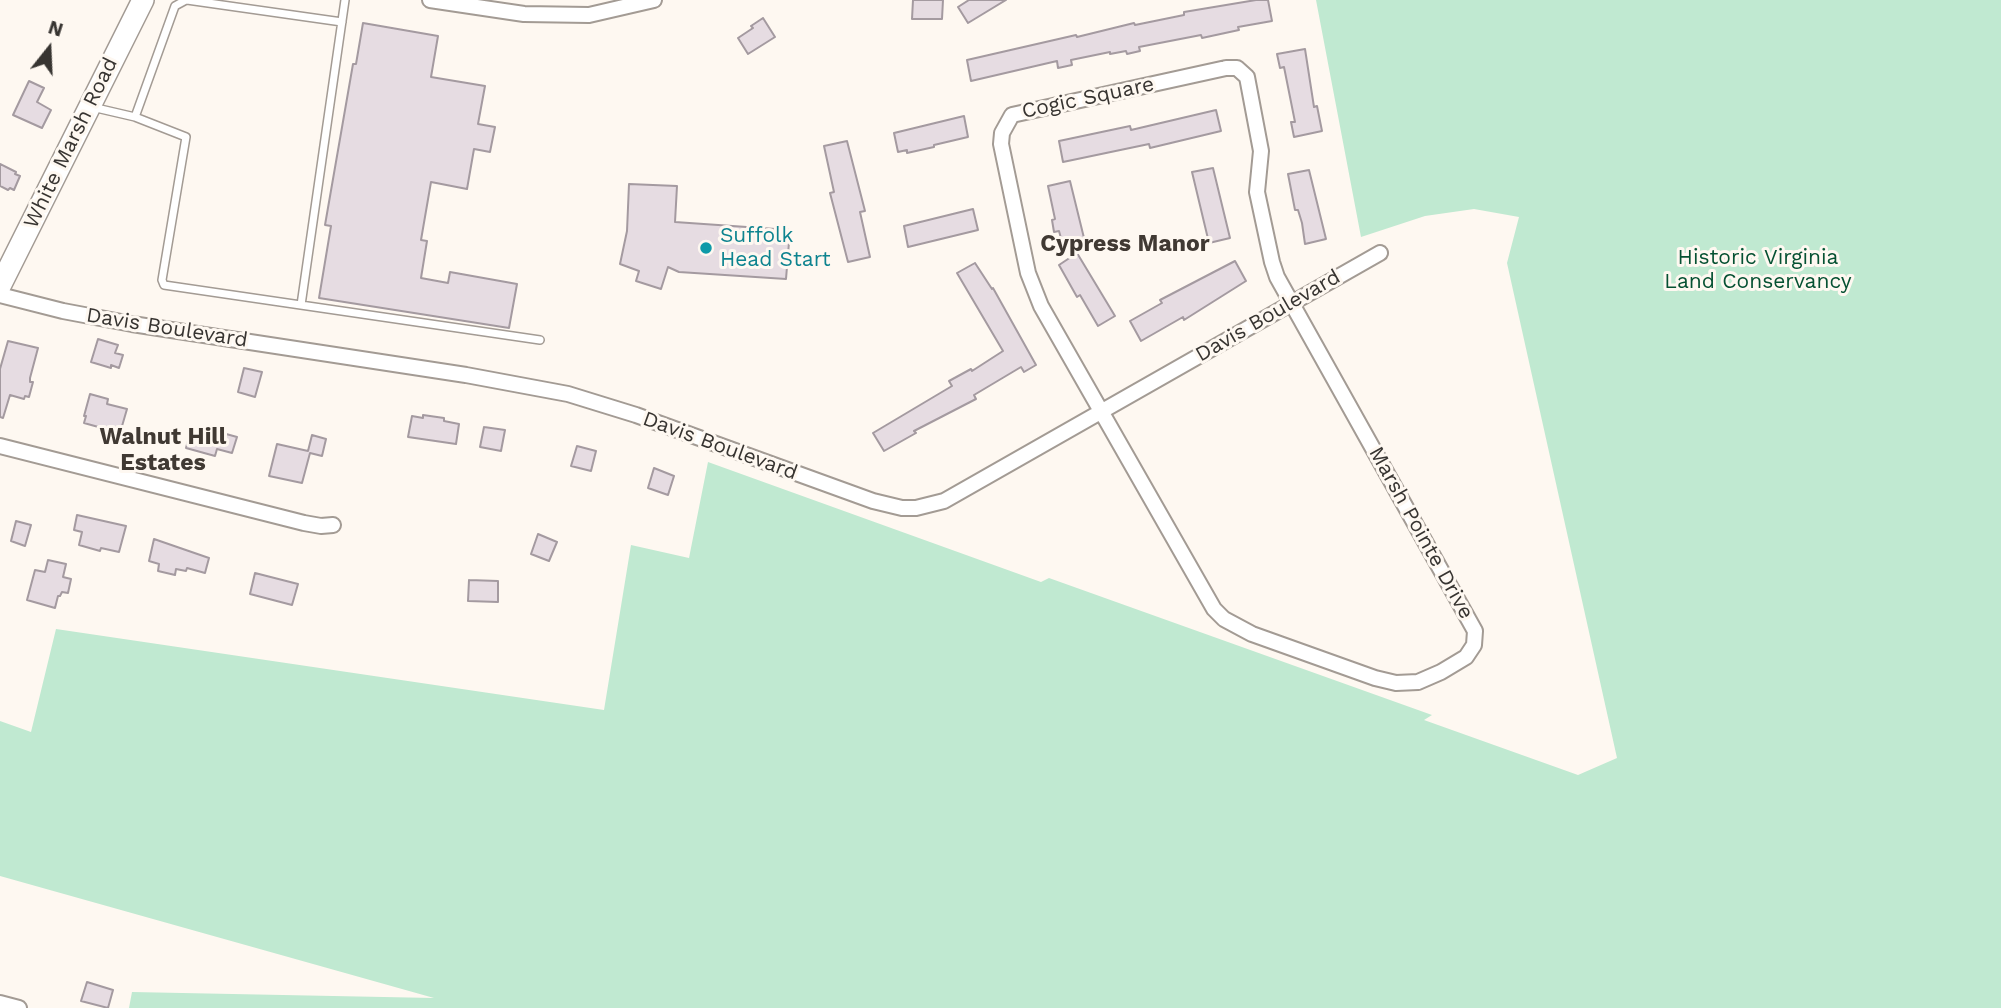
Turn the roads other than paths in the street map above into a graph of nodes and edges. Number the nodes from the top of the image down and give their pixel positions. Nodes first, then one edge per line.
1 (143, 0) edge
2 (186, 0) edge
3 (345, 0) edge
4 (430, 0) edge
5 (654, 0) edge
6 (342, 22) junction
7 (88, 106) junction
8 (135, 117) junction
9 (1380, 253) dead end
10 (0, 286) edge
11 (0, 295) edge
12 (1290, 302) junction
13 (301, 305) junction
14 (540, 340) dead end
15 (1101, 412) junction
16 (0, 446) edge
17 (333, 525) dead end
18 (0, 1003) edge
19 (19, 1008) edge

1 - 7 street, White Marsh Road
2 - 6 lane
2 - 8 lane
3 - 6 lane
4 - 5 street
6 - 13 lane
7 - 8 lane
7 - 10 street, White Marsh Road
8 - 13 lane
9 - 12 street, Davis Boulevard
11 - 15 street, Davis Boulevard
12 - 15 street, Davis Boulevard
12 - 15 street, Cogic Square
12 - 15 street, Marsh Pointe Drive
13 - 14 lane
16 - 17 street
18 - 19 street

